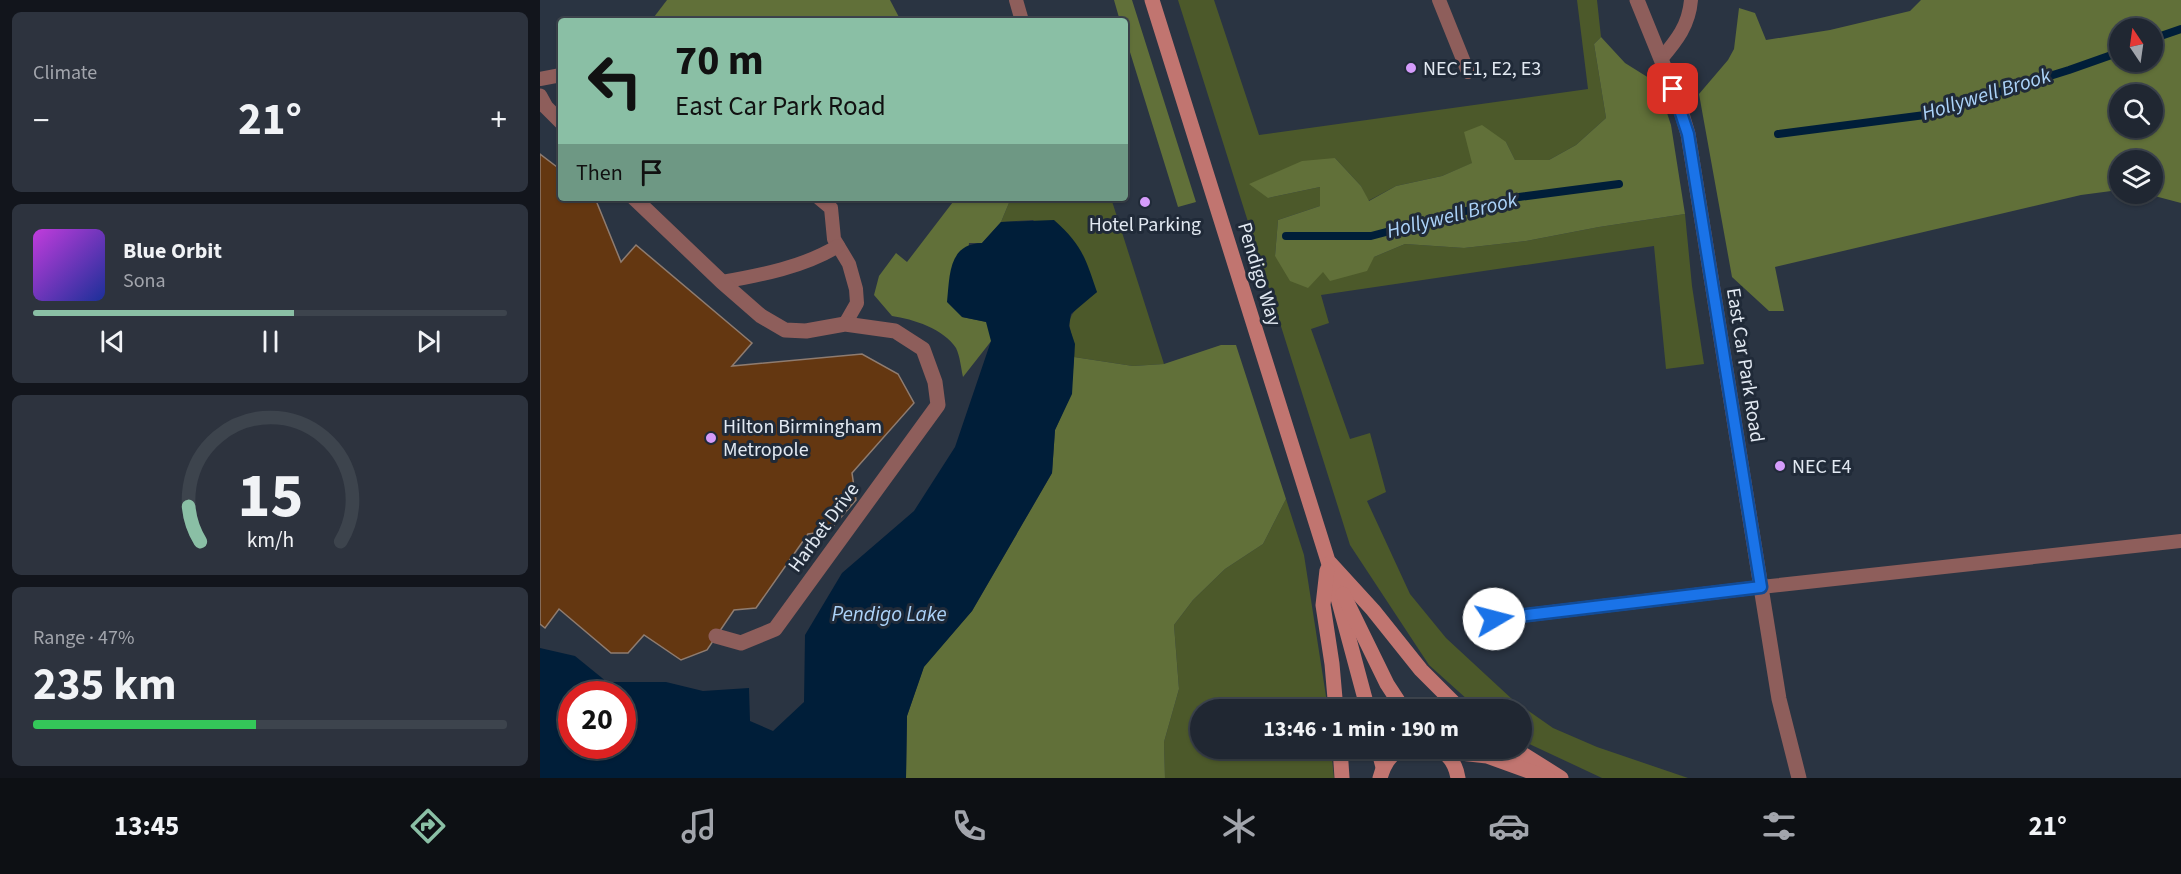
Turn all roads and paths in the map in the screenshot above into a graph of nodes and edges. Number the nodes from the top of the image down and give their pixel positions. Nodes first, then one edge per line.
1 (1016, 0) edge
2 (1152, 0) edge
3 (1439, 0) edge
4 (1637, 0) edge
5 (1691, 0) edge
6 (1021, 18) edge
7 (1661, 59) junction
8 (1468, 72) dead end
9 (558, 76) edge
10 (540, 79) edge
11 (540, 96) edge
12 (558, 119) edge
13 (637, 201) edge
14 (823, 201) edge
15 (838, 246) junction
16 (722, 282) junction
17 (845, 324) junction
18 (2181, 542) edge
19 (1328, 561) junction
20 (1761, 587) junction
21 (1494, 619) dead end
22 (716, 636) dead end
23 (1335, 699) edge
24 (1365, 699) edge
25 (1397, 699) edge
26 (1450, 699) edge
27 (1341, 759) edge
28 (1448, 759) edge
29 (1495, 759) edge
30 (1531, 759) edge
31 (1342, 778) edge
32 (1458, 778) edge
33 (1548, 778) edge
34 (1562, 778) edge
35 (1799, 778) edge

1 - 6 lane
2 - 19 street, Pendigo Way
3 - 8 lane
4 - 7 street, East Car Park Road
5 - 7 lane
7 - 20 street, East Car Park Road
9 - 10 lane
11 - 12 street
13 - 16 street, Harbet Drive
14 - 15 lane
15 - 16 lane
15 - 17 lane
16 - 17 street, Harbet Drive
17 - 22 street, Harbet Drive
18 - 20 lane
19 - 23 street
19 - 24 street, Pendigo Way
19 - 25 street, Pendigo Way
19 - 26 street
20 - 21 lane
20 - 35 street, East Car Park Road
27 - 31 street
28 - 32 street
29 - 33 street
30 - 34 street

